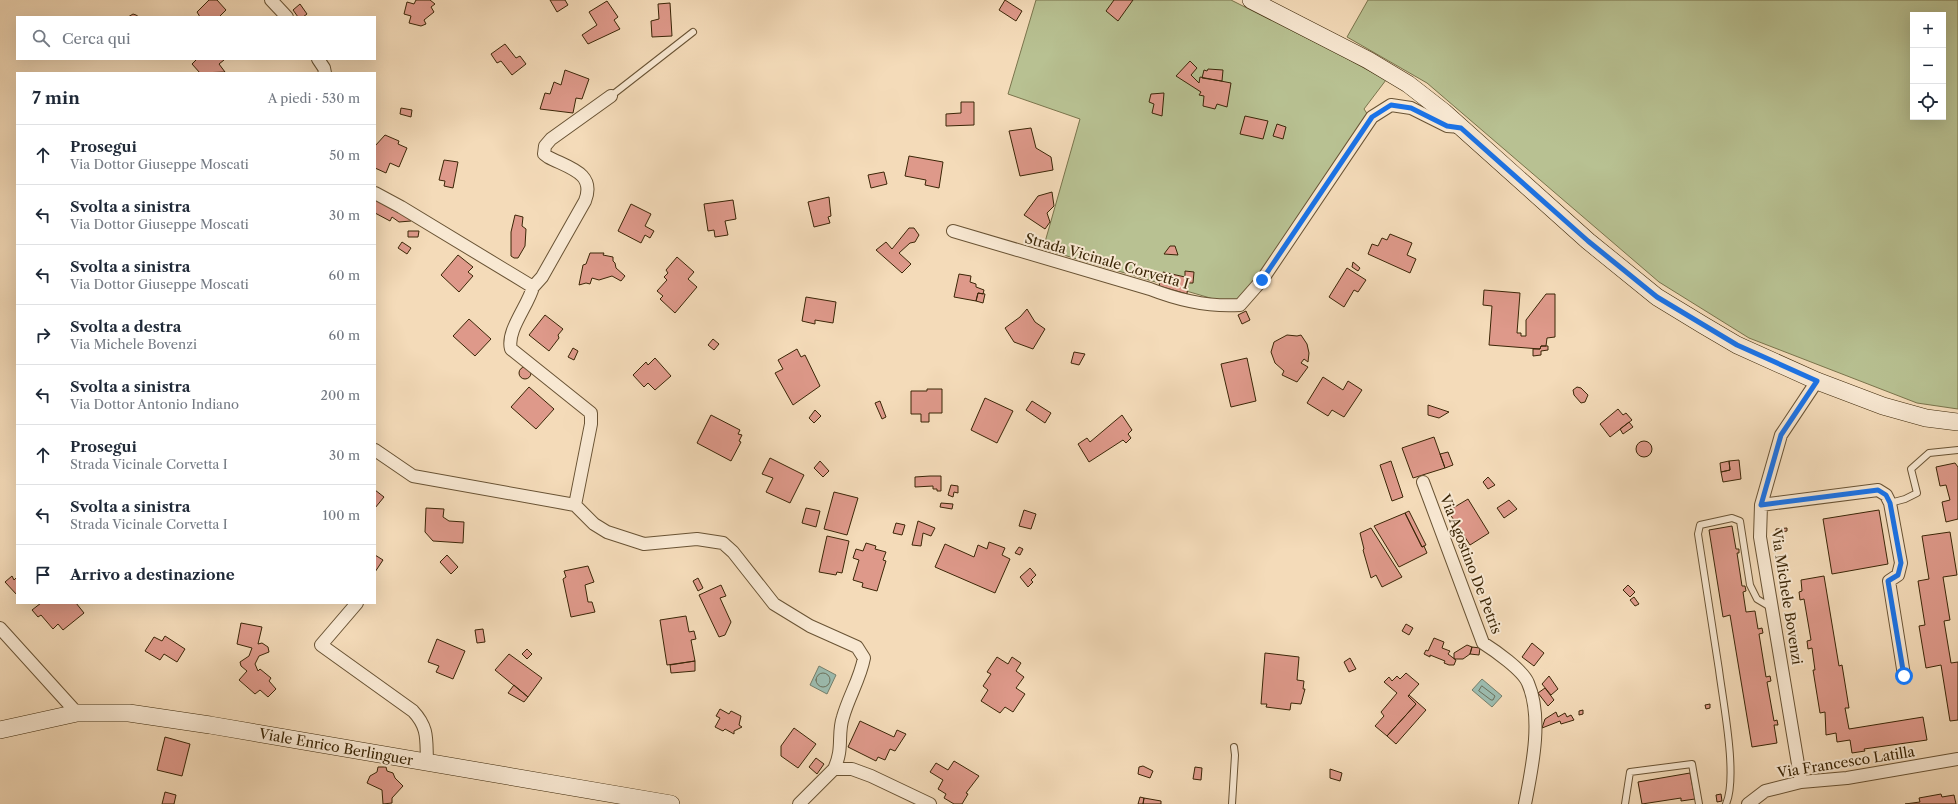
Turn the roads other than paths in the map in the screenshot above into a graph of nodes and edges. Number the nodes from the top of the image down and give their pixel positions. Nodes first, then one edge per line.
1 (271, 0) edge
2 (1251, 0) edge
3 (286, 16) edge
4 (693, 32) dead end
5 (319, 60) edge
6 (325, 72) edge
7 (611, 96) joint
8 (1461, 128) junction
9 (376, 194) edge
10 (953, 231) dead end
11 (533, 287) junction
12 (1817, 381) junction
13 (1958, 422) edge
14 (1958, 450) edge
15 (376, 451) edge
16 (1423, 482) dead end
17 (1890, 503) junction
18 (575, 505) junction
19 (1761, 505) junction
20 (356, 604) edge
21 (1773, 609) junction
22 (0, 628) edge
23 (1904, 676) dead end
24 (77, 713) junction
25 (0, 730) edge
26 (1234, 747) dead end
27 (1957, 760) edge
28 (427, 762) junction
29 (834, 769) junction
30 (1801, 782) junction
31 (671, 804) edge
32 (799, 804) edge
33 (930, 804) edge
34 (1232, 804) edge
35 (1526, 804) edge
36 (1625, 804) edge
37 (1699, 804) edge
38 (1726, 804) edge
39 (1748, 804) edge

1 - 3 street
2 - 8 main road
4 - 7 lane
5 - 6 street
7 - 11 street
8 - 10 street, Strada Vicinale Corvetta I
8 - 12 main road
9 - 11 street
11 - 18 street
12 - 13 main road
12 - 19 street, Via Michele Bovenzi
14 - 17 lane
15 - 18 street
16 - 35 street, Via Agostino De Petris
17 - 19 street
17 - 23 street
18 - 29 street
19 - 21 street, Via Michele Bovenzi
20 - 28 street
21 - 30 street, Via Michele Bovenzi
21 - 38 lane
22 - 24 street
24 - 25 main road, Viale Enrico Berlinguer
24 - 28 main road, Viale Enrico Berlinguer
26 - 34 lane
27 - 30 street, Via Francesco Latilla
28 - 31 main road, Viale Enrico Berlinguer
29 - 32 street
29 - 33 street
30 - 39 street, Via Francesco Latilla
36 - 37 lane

